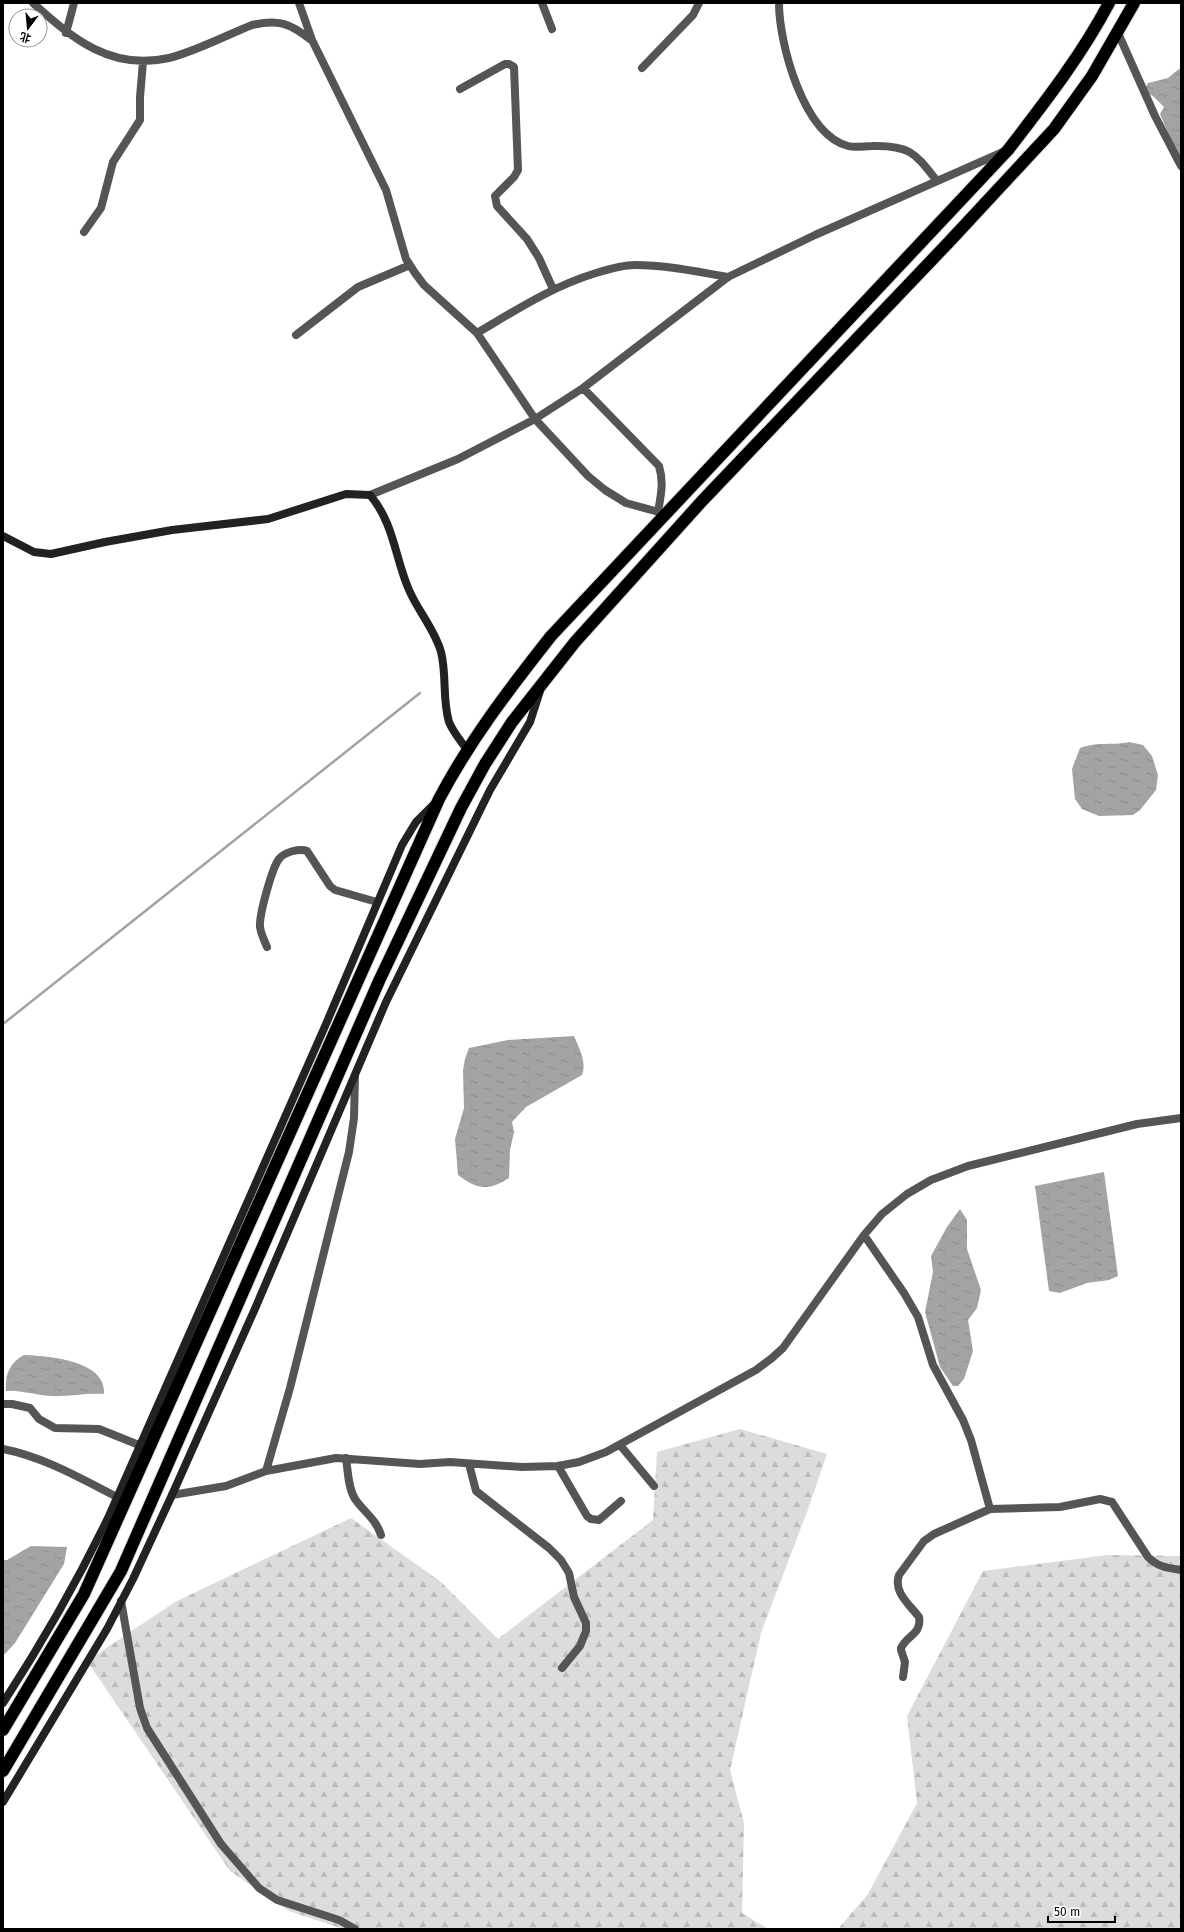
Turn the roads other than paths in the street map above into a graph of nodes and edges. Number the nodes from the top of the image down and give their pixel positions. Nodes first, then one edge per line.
1 (33, 3) edge
2 (74, 3) edge
3 (299, 3) edge
4 (542, 3) edge
5 (698, 3) edge
6 (779, 3) edge
7 (1109, 3) edge
8 (1134, 3) edge
9 (552, 29) dead end
10 (66, 33) junction
11 (1118, 33) junction
12 (312, 40) junction
13 (143, 62) junction
14 (642, 68) dead end
15 (460, 89) dead end
16 (1008, 150) junction
17 (1181, 166) edge
18 (937, 181) junction
19 (84, 232) dead end
20 (410, 265) junction
21 (728, 277) junction
22 (553, 289) junction
23 (477, 333) junction
24 (296, 335) dead end
25 (583, 388) junction
26 (535, 419) junction
27 (370, 495) junction
28 (662, 513) junction
29 (3, 536) edge
30 (543, 683) junction
31 (467, 750) junction
32 (439, 799) junction
33 (377, 902) junction
34 (267, 947) dead end
35 (355, 1076) junction
36 (1181, 1118) edge
37 (864, 1234) junction
38 (3, 1404) edge
39 (139, 1445) junction
40 (620, 1445) junction
41 (3, 1449) edge
42 (346, 1458) junction
43 (469, 1464) junction
44 (558, 1466) junction
45 (266, 1471) junction
46 (654, 1486) dead end
47 (172, 1495) junction
48 (117, 1496) junction
49 (621, 1501) dead end
50 (990, 1509) junction
51 (381, 1535) dead end
52 (1181, 1570) edge
53 (121, 1601) junction
54 (562, 1668) dead end
55 (903, 1677) dead end
56 (3, 1703) edge
57 (3, 1730) edge
58 (3, 1771) edge
59 (3, 1802) edge
60 (355, 1929) edge

1 - 10 street
2 - 10 street
3 - 12 street
4 - 9 street
5 - 14 street
6 - 18 street
7 - 16 highway
8 - 11 highway
10 - 13 street
11 - 17 street
11 - 30 highway
12 - 13 street
12 - 20 street
13 - 19 street
15 - 22 street
16 - 18 street
16 - 28 highway
18 - 21 street
20 - 23 street
20 - 24 street
21 - 22 street
21 - 25 street
22 - 23 street
23 - 26 street
25 - 26 street
25 - 28 street
26 - 27 street
26 - 28 street
27 - 29 street
27 - 31 street
28 - 31 highway
30 - 35 street
30 - 58 highway
31 - 32 highway
32 - 33 street
32 - 57 highway
33 - 34 street
33 - 39 street
35 - 45 street
35 - 47 street
36 - 37 street
37 - 40 street
37 - 50 street
38 - 39 street
39 - 48 street
40 - 44 street
40 - 46 street
41 - 48 street
42 - 43 street
42 - 45 street
42 - 51 street
43 - 44 street
43 - 54 street
44 - 49 street
45 - 47 street
47 - 53 street
48 - 56 street
50 - 52 street
50 - 55 street
53 - 59 street
53 - 60 street

